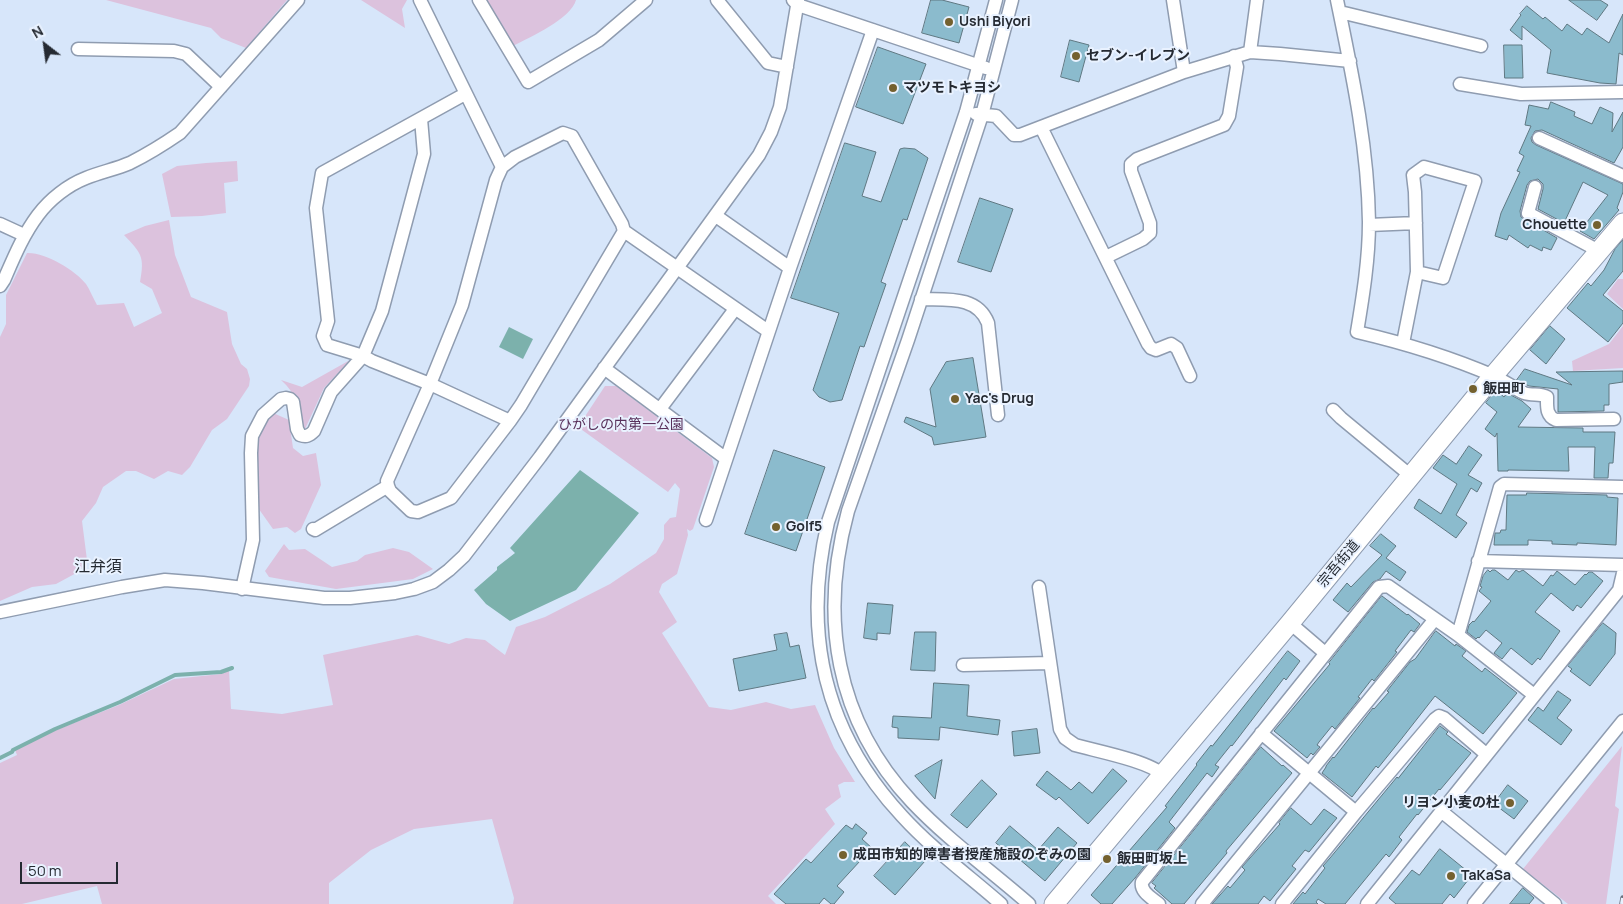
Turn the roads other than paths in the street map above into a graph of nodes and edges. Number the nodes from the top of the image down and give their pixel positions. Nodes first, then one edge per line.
1 (298, 0) edge
2 (420, 0) edge
3 (479, 0) edge
4 (646, 0) edge
5 (717, 0) edge
6 (996, 0) edge
7 (1012, 0) edge
8 (1173, 0) edge
9 (1257, 0) edge
10 (796, 2) edge
11 (1339, 6) edge
12 (873, 30) junction
13 (1481, 46) dead end
14 (78, 49) dead end
15 (1250, 52) junction
16 (1234, 56) junction
17 (1350, 61) junction
18 (787, 67) junction
19 (979, 67) junction
20 (995, 70) junction
21 (1184, 72) junction
22 (1460, 84) dead end
23 (221, 87) junction
24 (1623, 92) edge
25 (465, 94) junction
26 (966, 112) junction
27 (982, 115) junction
28 (421, 119) junction
29 (1041, 128) junction
30 (1539, 138) dead end
31 (502, 167) junction
32 (1623, 176) edge
33 (1535, 187) dead end
34 (716, 216) junction
35 (1416, 223) junction
36 (1623, 223) edge
37 (0, 224) edge
38 (1369, 225) junction
39 (624, 231) junction
40 (24, 235) junction
41 (1600, 251) junction
42 (1106, 257) junction
43 (678, 267) junction
44 (790, 268) junction
45 (1417, 272) junction
46 (0, 286) edge
47 (920, 299) junction
48 (735, 309) junction
49 (768, 331) junction
50 (1403, 343) junction
51 (363, 356) junction
52 (604, 368) junction
53 (1190, 376) dead end
54 (1493, 376) junction
55 (430, 384) junction
56 (660, 410) junction
57 (1333, 410) dead end
58 (998, 414) dead end
59 (1614, 419) dead end
60 (510, 421) junction
61 (725, 458) junction
62 (1411, 476) junction
63 (388, 486) junction
64 (1623, 487) edge
65 (706, 520) dead end
66 (313, 529) dead end
67 (1478, 561) junction
68 (1623, 565) edge
69 (1623, 573) edge
70 (1039, 587) dead end
71 (242, 589) junction
72 (0, 612) edge
73 (1435, 619) junction
74 (1290, 623) junction
75 (1458, 634) junction
76 (1325, 653) junction
77 (1050, 663) junction
78 (963, 665) dead end
79 (1534, 695) junction
80 (1623, 721) edge
81 (1261, 733) junction
82 (1486, 754) junction
83 (1308, 772) junction
84 (1163, 775) junction
85 (1441, 811) junction
86 (1356, 812) junction
87 (1506, 864) junction
88 (1001, 904) edge
89 (1029, 904) edge
90 (1054, 904) edge
91 (1159, 904) edge
92 (1202, 904) edge
93 (1282, 904) edge
94 (1367, 904) edge
95 (1474, 904) edge
96 (1555, 904) edge

1 - 23 street
2 - 25 street
3 - 4 street
5 - 18 street
6 - 19 street
7 - 20 street
8 - 21 street
9 - 15 street
10 - 12 street
10 - 18 street
11 - 13 street
11 - 17 street
12 - 19 street
12 - 44 street
14 - 23 street
15 - 16 street
15 - 17 street
16 - 21 street
16 - 42 street
17 - 38 street
18 - 34 street
19 - 20 street
19 - 26 street
20 - 27 street
21 - 29 street
22 - 24 street
23 - 40 street
25 - 28 street
25 - 31 street
26 - 27 street
26 - 88 street
27 - 29 street
27 - 47 street
28 - 51 street
28 - 51 street
29 - 42 street
30 - 32 street
31 - 39 street
31 - 55 street
33 - 41 street
34 - 43 street
34 - 44 street
35 - 38 street
35 - 45 street
35 - 45 street
36 - 41 highway, 宗吾街道
37 - 40 street
38 - 50 street
39 - 43 street
39 - 60 street
40 - 46 street
41 - 54 highway, 宗吾街道
42 - 53 street
43 - 48 street
43 - 52 street
44 - 49 street
45 - 50 street
47 - 58 street
47 - 89 street
48 - 49 street
48 - 56 street
49 - 61 street
50 - 54 street
51 - 55 street
51 - 71 street
52 - 56 street
52 - 71 street
54 - 59 street
54 - 62 highway, 宗吾街道
55 - 60 street
55 - 63 street
56 - 61 street
57 - 62 street
60 - 63 street
61 - 65 street
62 - 74 highway, 宗吾街道
63 - 66 street
64 - 67 street
67 - 68 street
67 - 75 street
69 - 79 street
70 - 77 street
71 - 72 street
73 - 75 street
73 - 76 street
73 - 83 street
74 - 76 street
74 - 84 highway, 宗吾街道
75 - 79 street
76 - 81 street
77 - 78 street
77 - 84 street
79 - 82 street
80 - 87 street
81 - 83 street
81 - 91 street
82 - 85 street
82 - 86 street
83 - 86 street
83 - 92 street
84 - 90 highway, 宗吾街道
85 - 87 street
85 - 94 street
86 - 93 street
87 - 95 street
87 - 96 street

